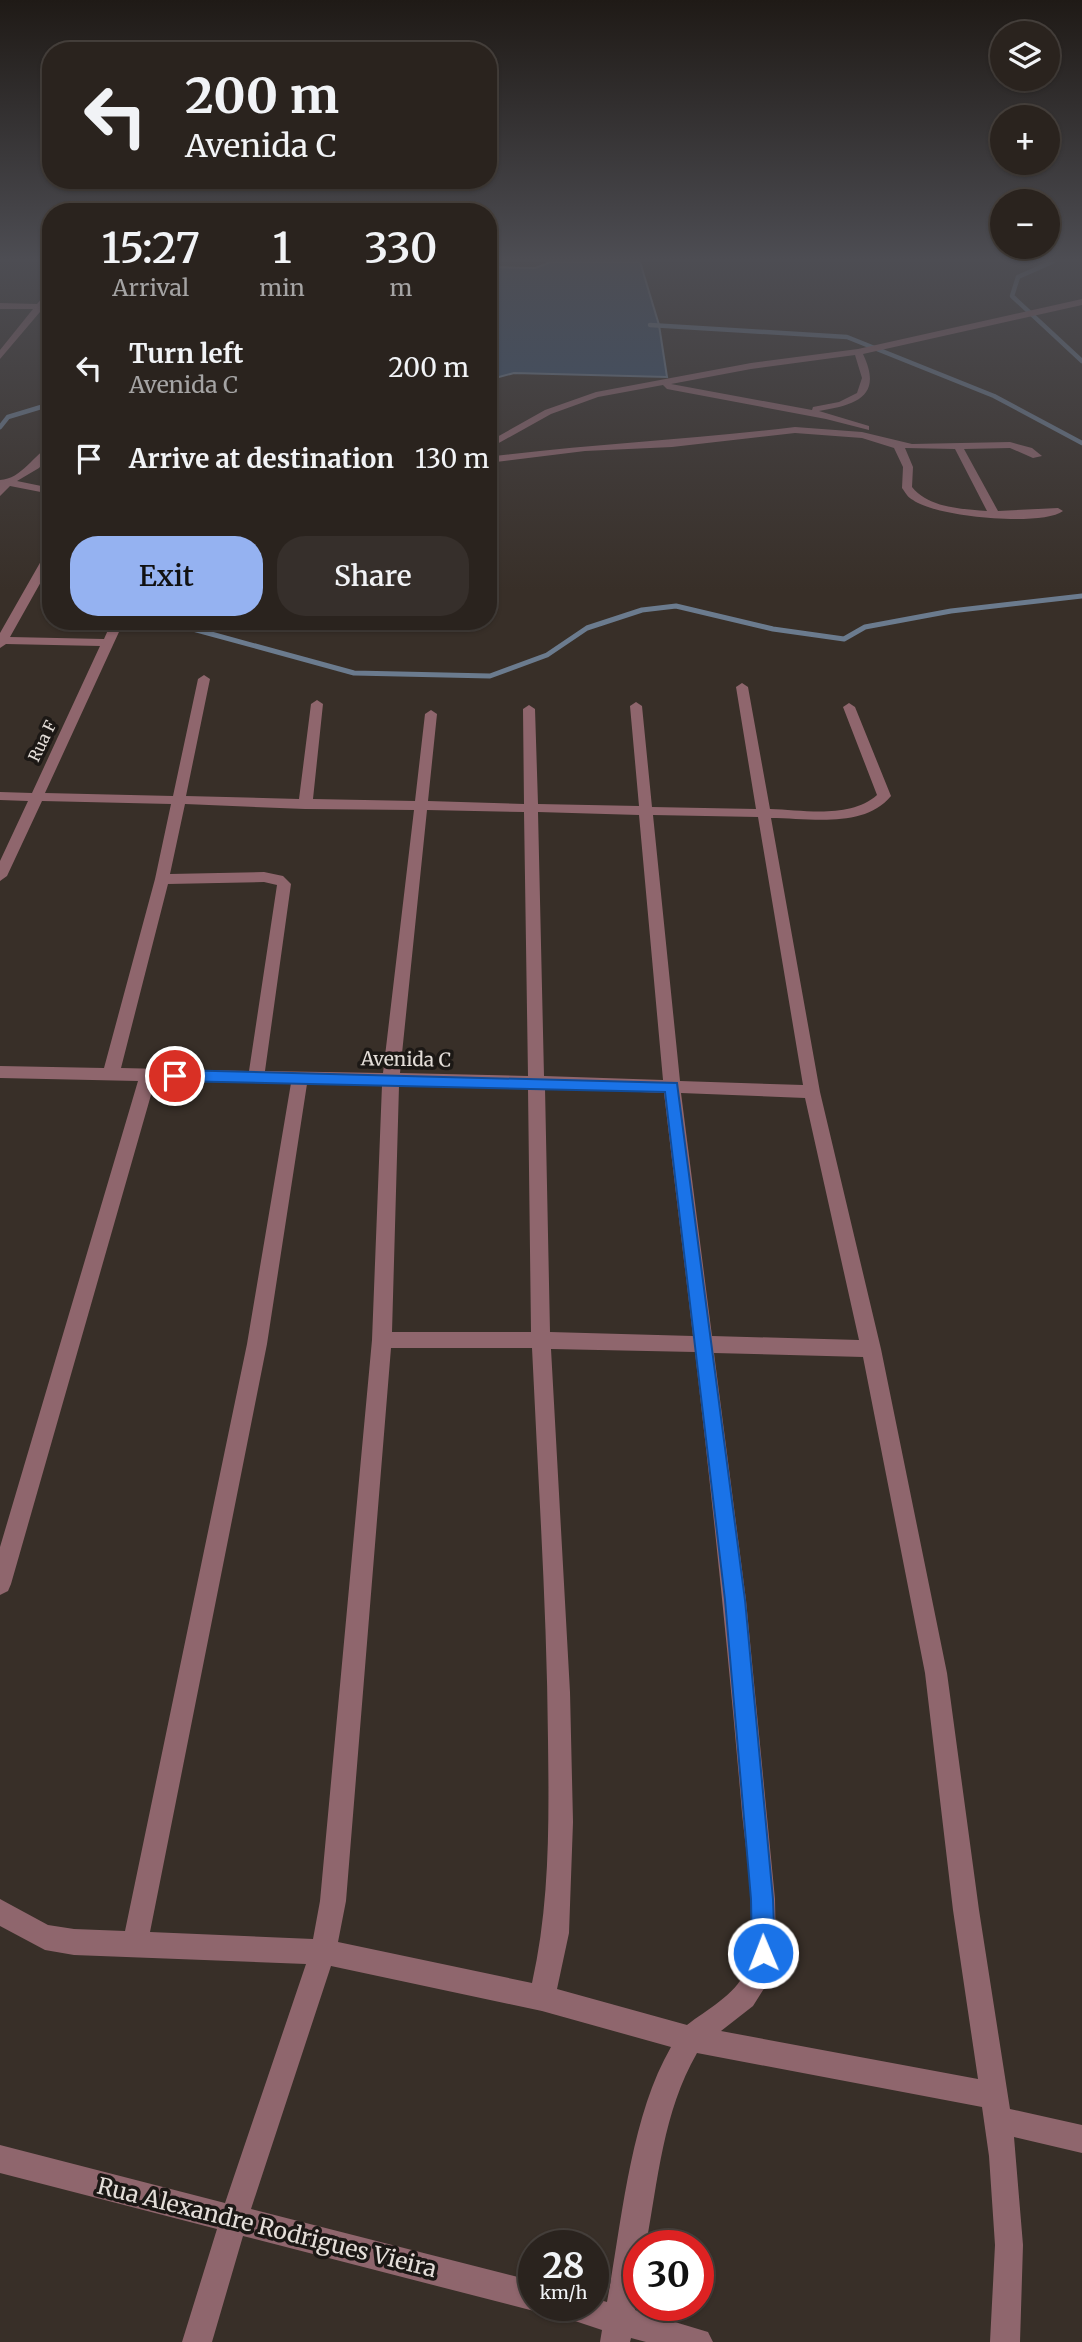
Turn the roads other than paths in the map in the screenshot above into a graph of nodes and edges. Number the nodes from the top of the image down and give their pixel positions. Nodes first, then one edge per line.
1 (721, 371) edge
2 (865, 371) edge
3 (649, 384) junction
4 (798, 411) junction
5 (497, 441) edge
6 (900, 445) junction
7 (958, 446) junction
8 (1037, 456) dead end
9 (42, 459) edge
10 (497, 459) edge
11 (4, 482) edge
12 (42, 489) edge
13 (0, 493) edge
14 (1058, 511) dead end
15 (994, 514) junction
16 (42, 570) edge
17 (114, 630) edge
18 (1, 641) edge
19 (108, 643) junction
20 (204, 679) dead end
21 (742, 687) dead end
22 (317, 705) dead end
23 (636, 706) dead end
24 (849, 707) dead end
25 (529, 709) dead end
26 (431, 714) dead end
27 (0, 796) edge
28 (35, 797) junction
29 (179, 801) junction
30 (305, 805) junction
31 (421, 807) junction
32 (529, 809) junction
33 (645, 811) junction
34 (764, 815) junction
35 (0, 876) edge
36 (162, 879) junction
37 (0, 1072) edge
38 (111, 1074) junction
39 (148, 1075) junction
40 (256, 1077) junction
41 (300, 1077) junction
42 (391, 1079) junction
43 (536, 1082) junction
44 (672, 1087) junction
45 (812, 1092) junction
46 (382, 1340) junction
47 (541, 1340) junction
48 (703, 1343) junction
49 (871, 1349) junction
50 (0, 1584) edge
51 (0, 1912) edge
52 (135, 1945) junction
53 (323, 1952) junction
54 (542, 1998) junction
55 (690, 2039) junction
56 (997, 2108) junction
57 (1082, 2139) edge
58 (0, 2159) edge
59 (234, 2218) junction
60 (518, 2292) edge
61 (599, 2321) edge
62 (617, 2330) edge
63 (197, 2342) edge
64 (698, 2342) edge
65 (1005, 2342) edge

1 - 3 street
2 - 4 street
3 - 4 street
3 - 5 street
4 - 6 street
6 - 7 street
6 - 10 street
6 - 15 street
7 - 8 street
7 - 15 street
9 - 11 street
11 - 12 street
11 - 13 street
14 - 15 street
16 - 18 street
17 - 19 street, Rua F
18 - 19 street
19 - 28 street, Rua F
20 - 29 street
21 - 34 street
22 - 30 street
23 - 33 street
24 - 34 street
25 - 32 street
26 - 31 street
27 - 28 street
28 - 29 street
28 - 35 street, Rua F
29 - 30 street
29 - 36 street
30 - 31 street
31 - 32 street
31 - 42 street
32 - 33 street
32 - 43 street
33 - 34 street
33 - 44 street
34 - 45 street
36 - 38 street
36 - 40 street
37 - 38 street, Avenida C
38 - 39 street, Avenida C
39 - 40 street, Avenida C
39 - 50 street
40 - 41 street, Avenida C
41 - 42 street, Avenida C
41 - 52 street
42 - 43 street, Avenida C
42 - 46 street
43 - 44 street, Avenida C
43 - 47 street
44 - 45 street, Avenida C
44 - 48 street
45 - 49 street
46 - 47 street
46 - 53 street
47 - 48 street
47 - 54 street
48 - 49 street
48 - 55 street
49 - 56 street
51 - 52 street
52 - 53 street
53 - 54 street
53 - 59 street
54 - 55 street
55 - 56 street
55 - 62 street
56 - 57 street
56 - 65 street
58 - 59 street, Rua Alexandre Rodrigues Vieira
59 - 60 street, Rua Alexandre Rodrigues Vieira
59 - 63 street
61 - 62 street
62 - 64 street

